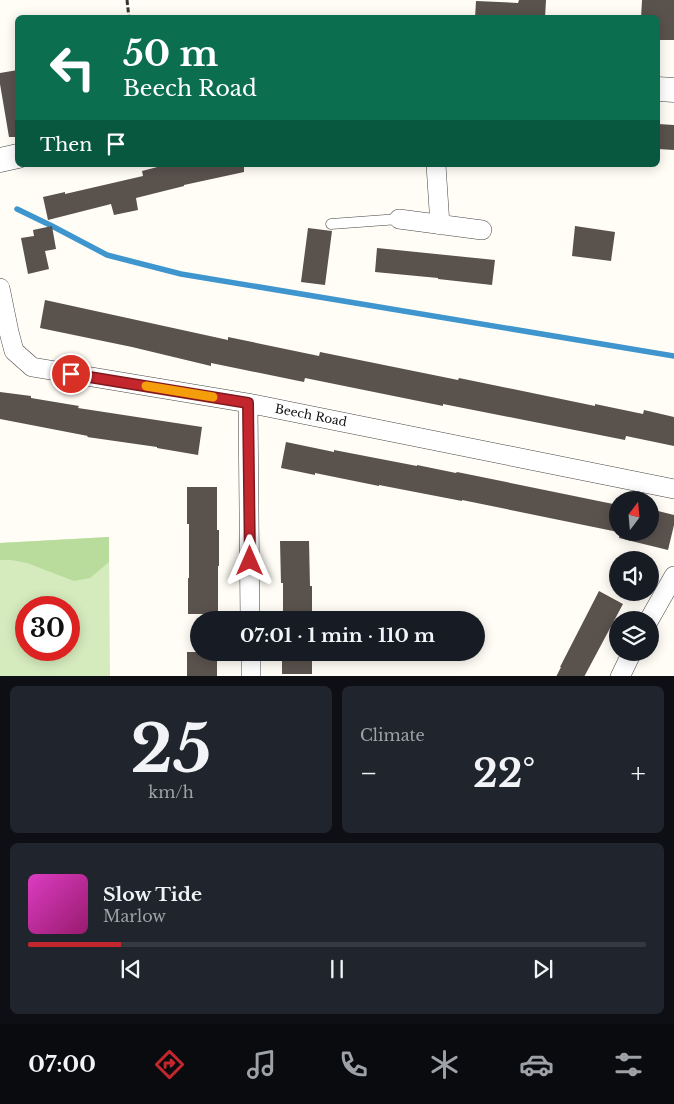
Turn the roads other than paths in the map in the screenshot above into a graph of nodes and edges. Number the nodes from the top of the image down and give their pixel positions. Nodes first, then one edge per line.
1 (660, 89) edge
2 (674, 90) edge
3 (15, 157) edge
4 (0, 160) edge
5 (436, 167) edge
6 (400, 219) joint
7 (331, 224) dead end
8 (440, 225) junction
9 (482, 230) dead end
10 (0, 288) edge
11 (4, 332) edge
12 (248, 403) junction
13 (674, 489) edge
14 (674, 576) edge
15 (250, 611) edge
16 (654, 611) edge
17 (251, 661) edge
18 (628, 661) edge
19 (251, 676) edge
20 (620, 676) edge

1 - 2 street
3 - 4 street
5 - 8 street
6 - 7 lane
6 - 8 street
8 - 9 street
10 - 11 street, Beech Road
11 - 12 street, Beech Road
12 - 13 street, Beech Road
12 - 15 street
14 - 16 street
17 - 19 street
18 - 20 street

